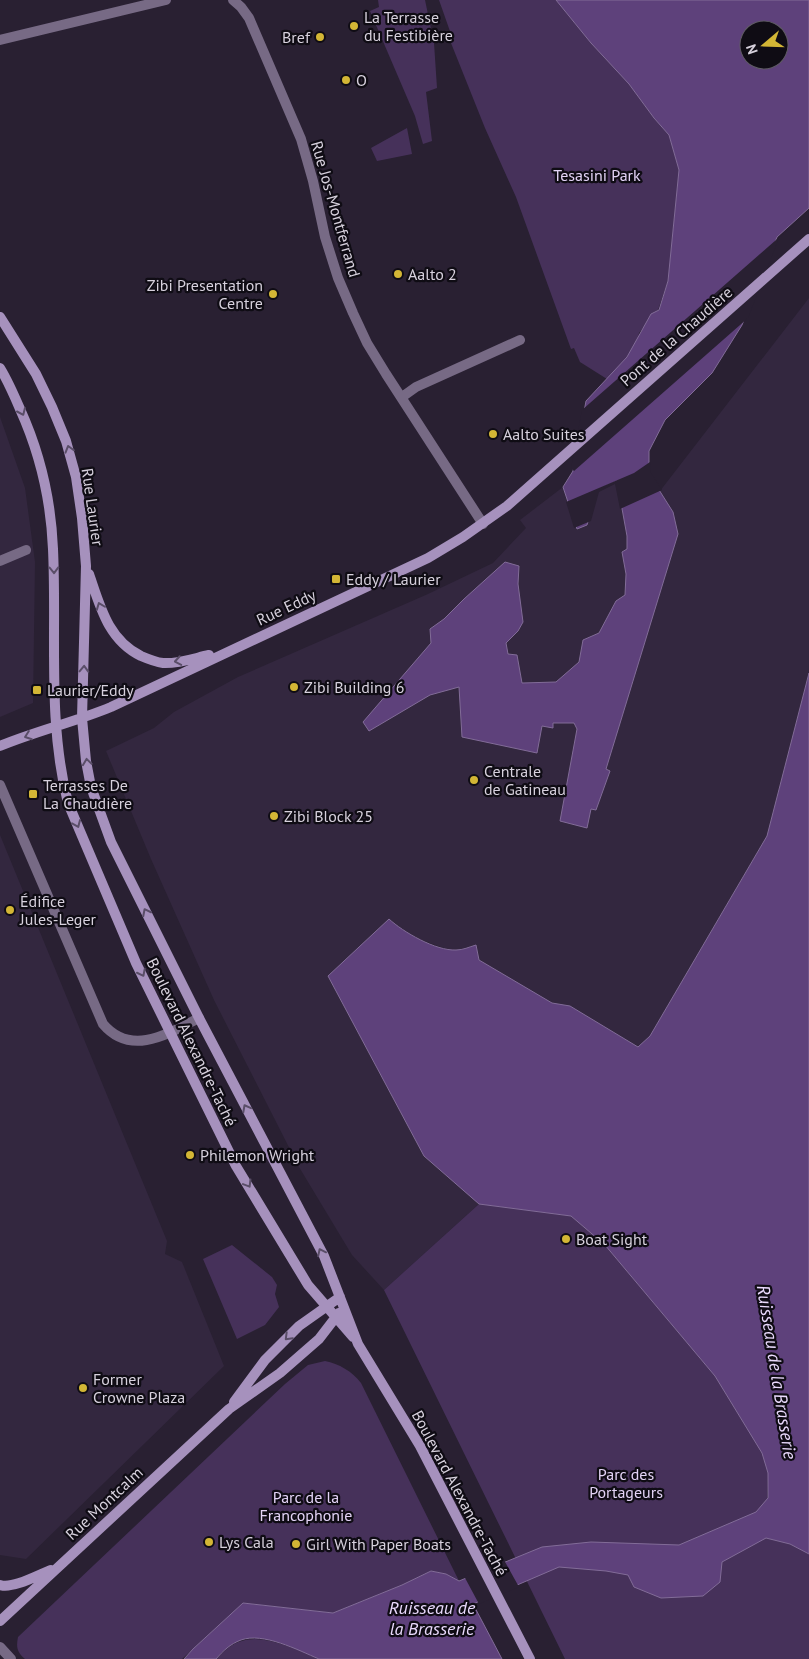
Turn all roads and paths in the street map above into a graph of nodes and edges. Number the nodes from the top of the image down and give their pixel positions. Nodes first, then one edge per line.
1 (166, 0) edge
2 (233, 0) edge
3 (0, 40) edge
4 (809, 239) edge
5 (0, 317) edge
6 (520, 340) dead end
7 (0, 368) edge
8 (402, 397) junction
9 (562, 456) joint
10 (483, 524) junction
11 (26, 550) dead end
12 (0, 561) edge
13 (86, 566) junction
14 (226, 652) junction
15 (82, 718) junction
16 (55, 726) junction
17 (0, 746) edge
18 (0, 785) edge
19 (199, 1018) junction
20 (171, 1031) junction
21 (342, 1302) junction
22 (326, 1306) junction
23 (336, 1317) junction
24 (358, 1344) junction
25 (229, 1409) junction
26 (56, 1568) junction
27 (0, 1585) edge
28 (0, 1621) edge
29 (0, 1647) edge
30 (11, 1659) edge
31 (530, 1659) edge

1 - 3 street
2 - 8 street, Rue Jos-Montferrand
4 - 9 main road, Pont de la Chaudière
13 -> 5 main road, Rue Laurier
6 - 8 street
7 -> 16 main road
8 - 10 street, Rue Jos-Montferrand
9 - 10 main road, Rue Eddy
10 - 14 main road, Rue Eddy
11 - 12 street
14 -> 13 main road
15 -> 13 main road, Rue Laurier
14 - 15 main road, Rue Eddy
15 - 16 main road, Rue Eddy
19 -> 15 main road, Boulevard Alexandre-Taché
16 -> 17 main road, Rue Eddy
16 -> 20 main road, Boulevard Alexandre-Taché
18 - 20 street
19 - 20 street
21 -> 19 main road, Boulevard Alexandre-Taché
20 -> 22 main road, Boulevard Alexandre-Taché
21 - 22 main road, Rue Montcalm
21 - 23 main road, Rue Montcalm
21 - 24 main road, Boulevard Alexandre-Taché
22 - 23 main road, Boulevard Alexandre-Taché
22 -> 25 main road, Rue Montcalm
23 - 24 main road, Boulevard Alexandre-Taché
23 - 25 main road, Rue Montcalm
24 - 31 main road, Boulevard Alexandre-Taché
25 - 26 main road, Rue Montcalm
26 - 27 main road
26 - 28 main road, Rue Montcalm
29 - 30 street

